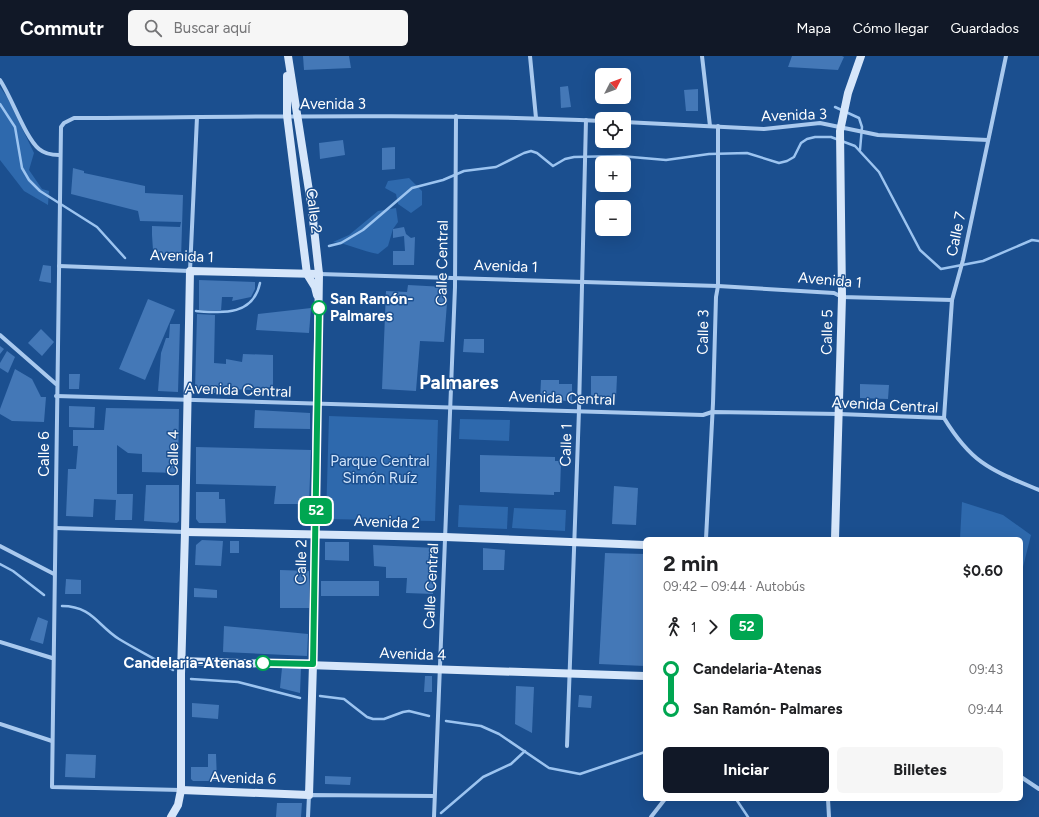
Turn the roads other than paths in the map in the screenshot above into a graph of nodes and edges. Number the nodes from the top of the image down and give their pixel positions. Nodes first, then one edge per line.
1 (287, 56) edge
2 (530, 56) edge
3 (702, 56) edge
4 (861, 56) edge
5 (1006, 56) edge
6 (0, 80) edge
7 (287, 115) junction
8 (298, 116) junction
9 (456, 116) junction
10 (197, 117) junction
11 (536, 118) junction
12 (586, 120) junction
13 (595, 121) edge
14 (64, 122) joint
15 (631, 122) edge
16 (710, 126) junction
17 (718, 126) junction
18 (841, 126) junction
19 (988, 140) junction
20 (59, 156) junction
21 (59, 266) junction
22 (190, 271) junction
23 (307, 274) junction
24 (319, 274) junction
25 (455, 278) junction
26 (583, 282) junction
27 (718, 286) junction
28 (842, 297) junction
29 (952, 300) junction
30 (320, 308) junction
31 (0, 335) edge
32 (56, 384) junction
33 (56, 396) junction
34 (187, 401) junction
35 (317, 404) junction
36 (450, 408) junction
37 (579, 410) junction
38 (712, 412) junction
39 (840, 414) junction
40 (944, 418) junction
41 (1039, 490) edge
42 (56, 528) junction
43 (185, 532) junction
44 (315, 534) junction
45 (445, 537) junction
46 (706, 537) edge
47 (835, 537) edge
48 (575, 543) junction
49 (643, 545) edge
50 (0, 546) edge
51 (54, 574) junction
52 (0, 642) edge
53 (52, 658) junction
54 (181, 661) junction
55 (313, 664) junction
56 (438, 669) junction
57 (570, 674) junction
58 (643, 676) edge
59 (0, 724) edge
60 (52, 741) junction
61 (567, 746) dead end
62 (1023, 778) edge
63 (52, 787) joint
64 (1039, 788) edge
65 (181, 790) junction
66 (309, 794) junction
67 (434, 796) junction
68 (663, 801) edge
69 (828, 801) edge
70 (171, 817) edge
71 (308, 817) edge
72 (434, 817) edge
73 (651, 817) edge
74 (829, 817) edge

1 - 7 main road, Calle 2
1 - 8 main road, Calle 2
2 - 11 street
3 - 16 street
4 - 18 main road, Calle 5
5 - 19 street, Calle 7
6 - 20 street
7 - 8 street, Avenida 3
7 - 10 street, Avenida 3
7 - 23 main road, Calle 2
8 - 9 street, Avenida 3
8 - 24 main road, Calle 2
9 - 11 street, Avenida 3
9 - 25 street, Calle Central
10 - 14 street, Avenida 3
10 - 22 street, Calle 4
11 - 12 street, Avenida 3
12 - 13 street, Avenida 3
12 - 26 street, Calle 1
14 - 20 street, Calle 6
15 - 16 street, Avenida 3
16 - 17 street, Avenida 3
17 - 18 street, Avenida 3
17 - 27 street, Calle 3
18 - 19 street, Avenida 3
18 - 28 main road, Calle 5
19 - 29 street, Calle 7
20 - 21 street, Calle 6
21 - 22 street, Avenida 1
21 - 32 street, Calle 6
22 - 23 main road, Avenida 1
22 - 34 main road, Calle 4
23 - 24 main road, Avenida 1
23 - 30 main road, Calle 2
24 - 25 street, Avenida 1
24 - 30 main road, Calle 2
25 - 26 street, Avenida 1
25 - 36 street, Calle Central
26 - 27 street, Avenida 1
26 - 37 street, Calle 1
27 - 28 street, Avenida 1
27 - 38 street, Calle 3
28 - 29 street, Avenida 1
28 - 39 main road, Calle 5
29 - 40 street, Calle 7
30 - 35 main road, Calle 2
31 - 32 street
32 - 33 street, Calle 6
33 - 34 street, Avenida Central
33 - 42 street, Calle 6
34 - 35 street, Avenida Central
34 - 43 main road, Calle 4
35 - 36 street, Avenida Central
35 - 44 main road, Calle 2
36 - 37 street, Avenida Central
36 - 45 street, Calle Central
37 - 38 street, Avenida Central
37 - 48 street, Calle 1
38 - 39 street, Avenida Central
38 - 46 street, Calle 3
39 - 40 street, Avenida Central
39 - 47 main road, Calle 5
40 - 41 street, Avenida Central
42 - 43 street, Avenida 2
42 - 51 street, Calle 6
43 - 44 main road, Avenida 2
43 - 54 main road, Calle 4
44 - 45 main road, Avenida 2
44 - 55 main road, Calle 2
45 - 48 main road, Avenida 2
45 - 56 street, Calle Central
48 - 49 main road, Avenida 2
48 - 57 street, Calle 1
50 - 51 street
51 - 53 street, Calle 6
52 - 53 street
53 - 60 street, Calle 6
54 - 55 main road, Avenida 4
54 - 65 main road, Calle 4
55 - 56 main road, Avenida 4
55 - 66 main road, Calle 2
56 - 57 main road, Avenida 4
56 - 67 street, Calle Central
57 - 58 main road, Avenida 4
57 - 61 street, Calle 1
59 - 60 street
60 - 63 street, Calle 6
62 - 64 street
63 - 65 street, Avenida 6
65 - 66 main road, Avenida 6
65 - 70 main road, Calle 4
66 - 67 street, Avenida 6
66 - 71 street, Calle 2
67 - 72 street, Calle Central
68 - 73 street
69 - 74 street

